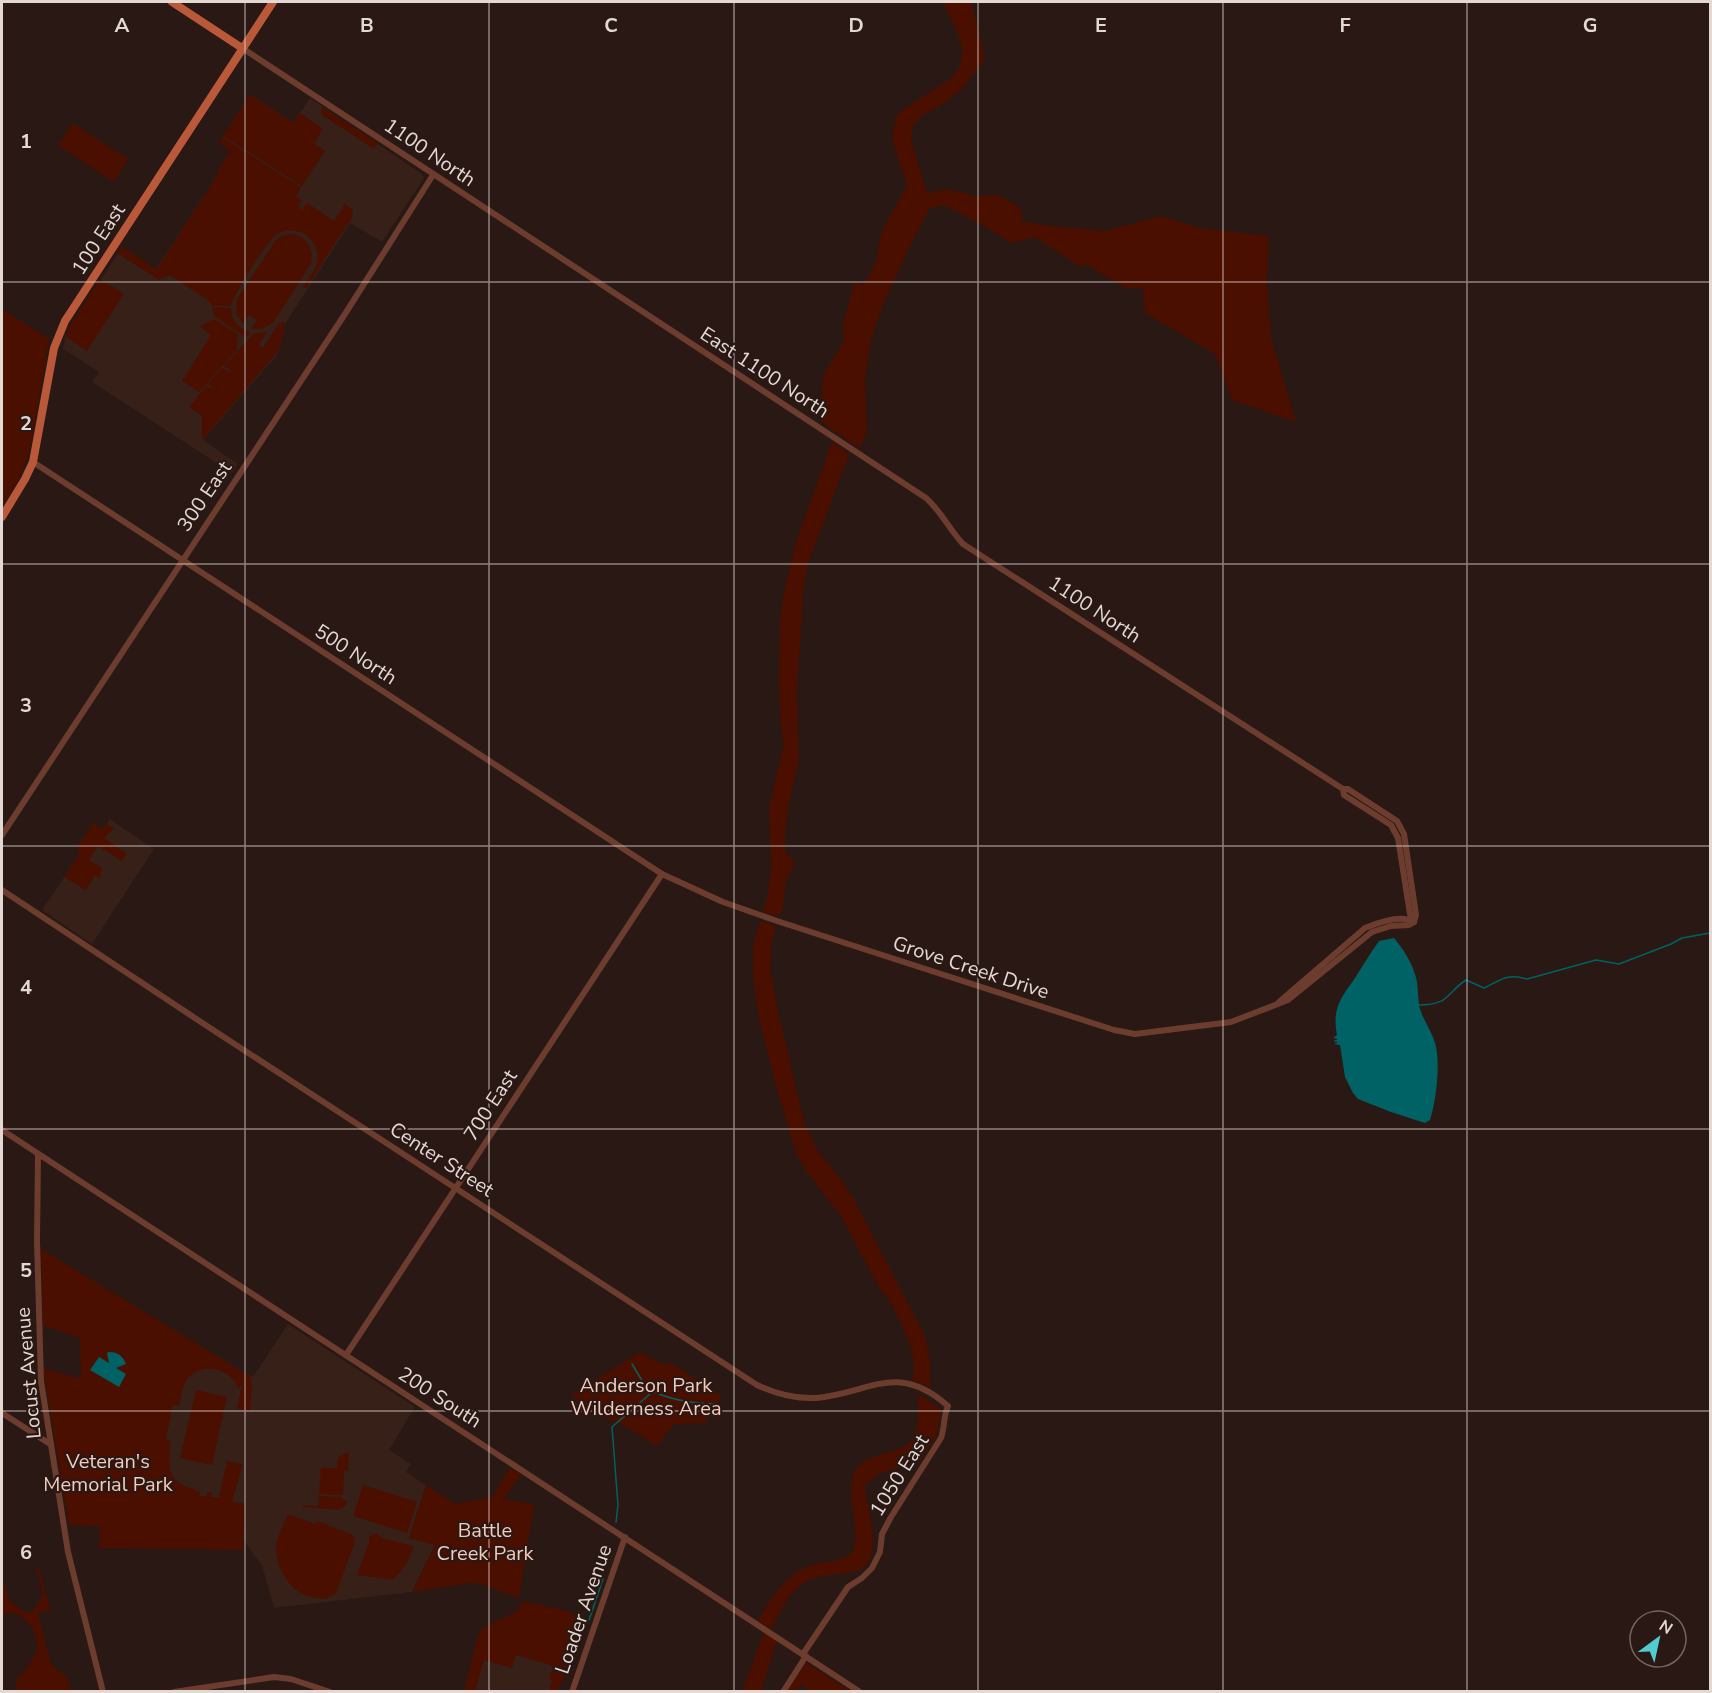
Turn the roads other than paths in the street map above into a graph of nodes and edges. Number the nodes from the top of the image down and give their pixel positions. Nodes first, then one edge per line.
1 (172, 2) edge
2 (273, 2) edge
3 (242, 48) junction
4 (434, 175) junction
5 (670, 330) joint
6 (843, 442) joint
7 (33, 462) junction
8 (2, 517) edge
9 (181, 560) junction
10 (2, 835) edge
11 (662, 874) junction
12 (2, 890) edge
13 (1413, 922) joint
14 (2, 1130) edge
15 (38, 1154) junction
16 (456, 1188) junction
17 (345, 1355) junction
18 (948, 1406) joint
19 (2, 1413) edge
20 (50, 1444) junction
21 (625, 1537) junction
22 (805, 1655) junction
23 (103, 1692) edge
24 (174, 1692) edge
25 (330, 1692) edge
26 (572, 1692) edge
27 (783, 1692) edge
28 (860, 1692) edge

1 - 3 main road, 1100 North
2 - 3 main road, 100 East
3 - 4 street, 1100 North
3 - 7 main road, 100 East
4 - 5 street, 1100 North
4 - 9 street, 300 East
5 - 6 street, East 1100 North
6 - 13 street, 1100 North
7 - 8 main road, 100 East
7 - 9 street, 500 North
9 - 10 street, 300 East
9 - 11 street, 500 North
11 - 13 street, Grove Creek Drive
11 - 16 street, 700 East
12 - 16 street, Center Street
14 - 15 street, 200 South
15 - 17 street, 200 South
15 - 20 street, Locust Avenue
16 - 17 street, 700 East
16 - 18 street, Center Street
17 - 21 street, 200 South
18 - 22 street, 1050 East
19 - 20 street
20 - 23 street, Locust Avenue
21 - 22 street, 200 South
21 - 26 street, Loader Avenue
22 - 27 street, 1050 East
22 - 28 street, 200 South
24 - 25 street

